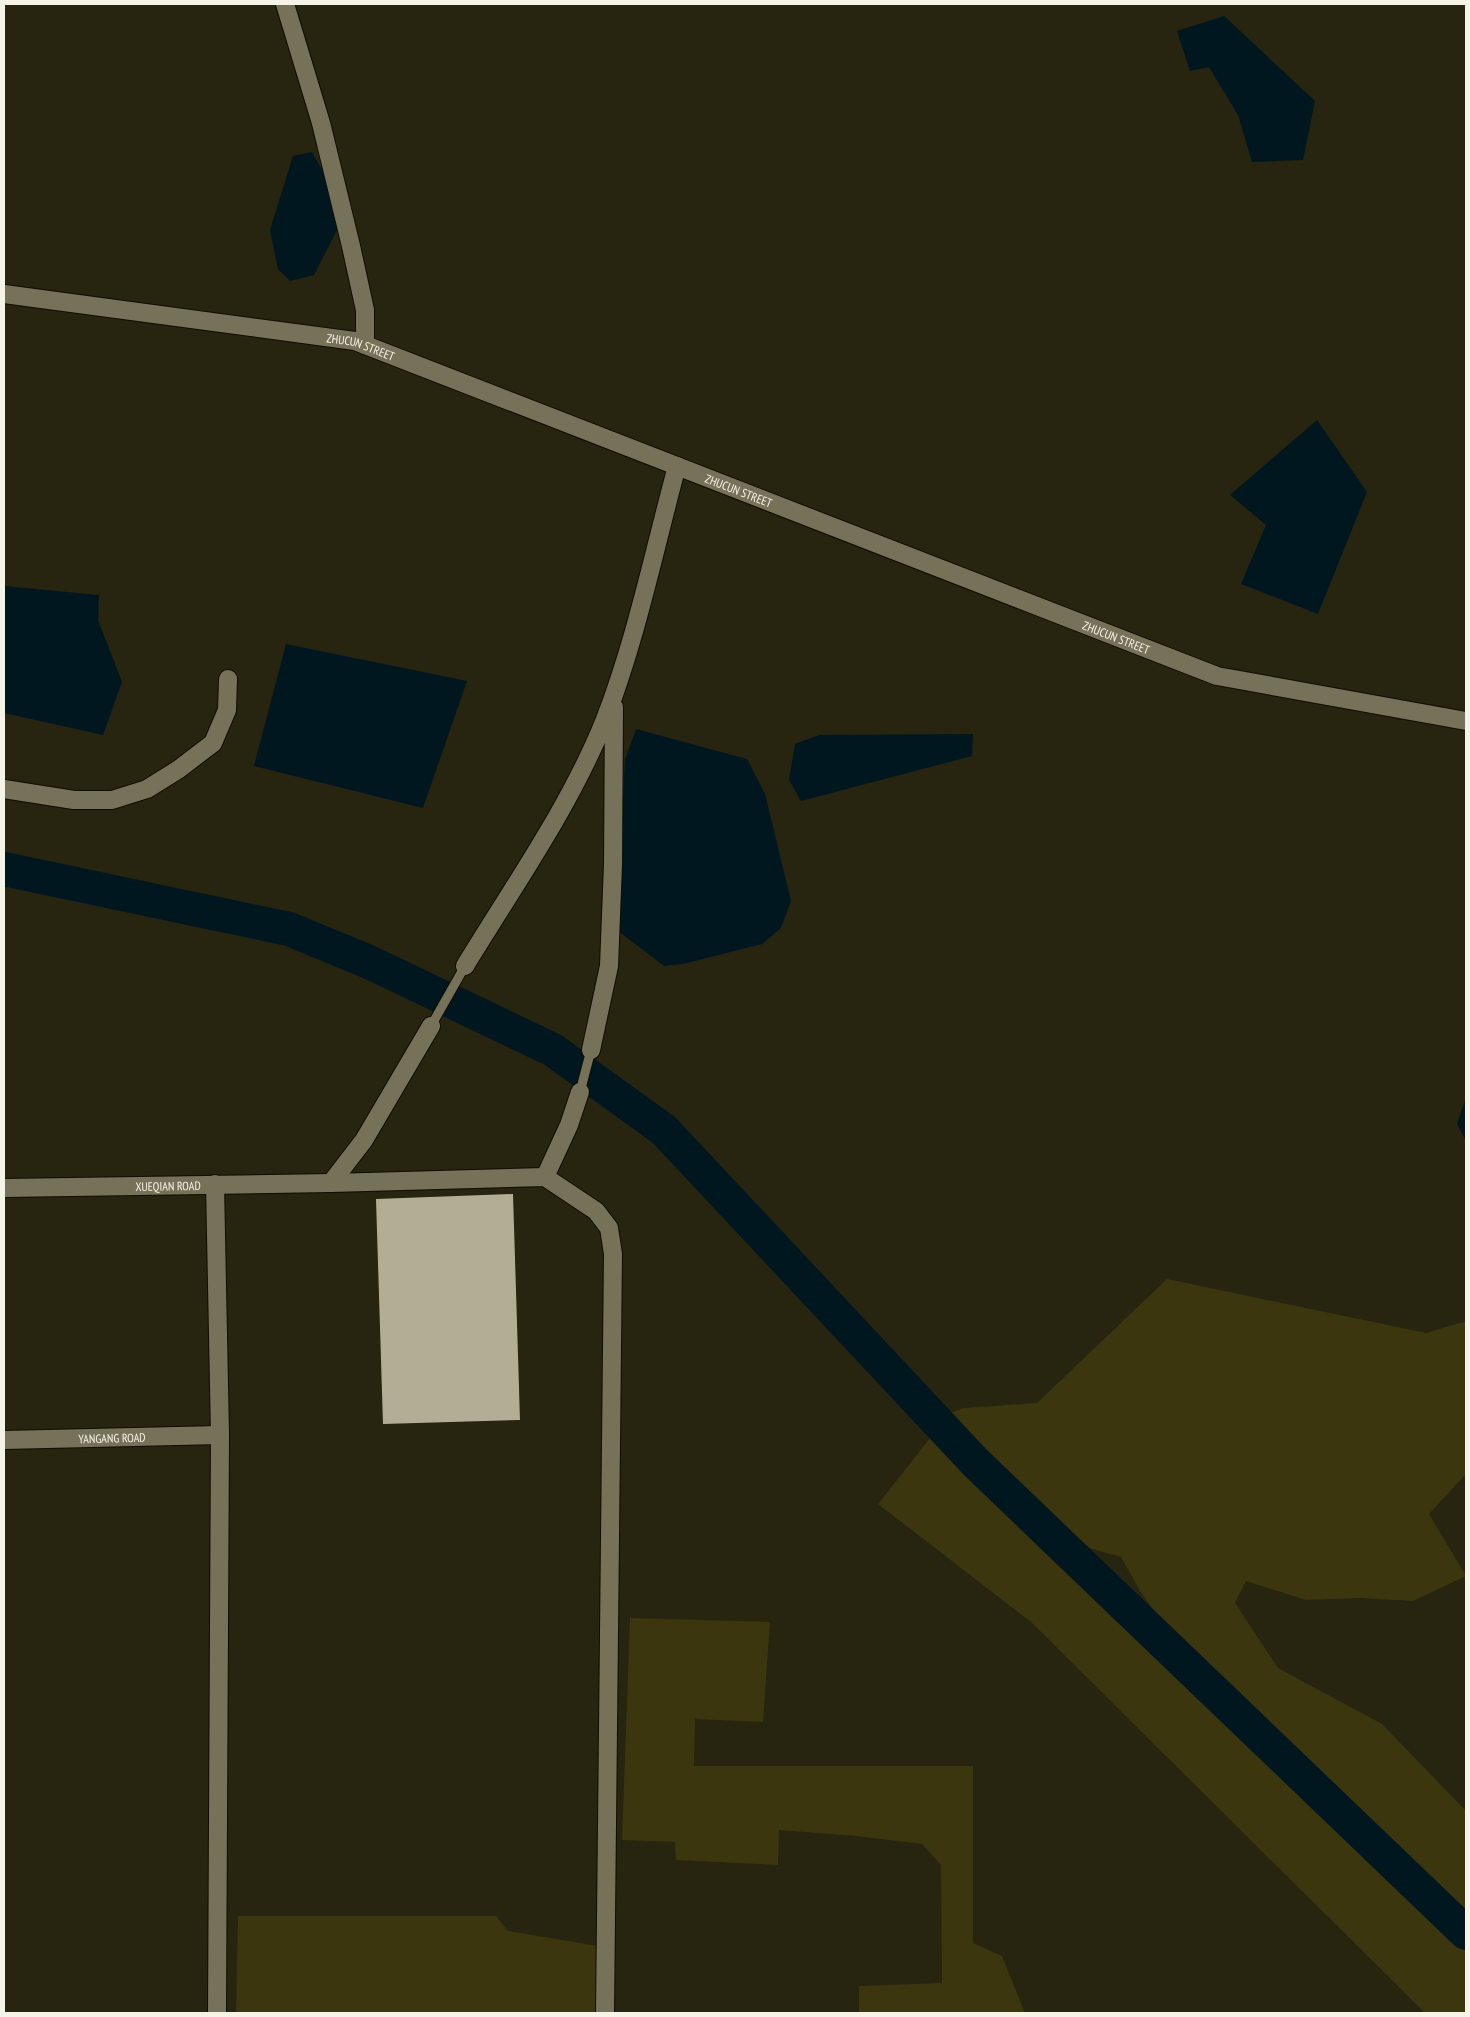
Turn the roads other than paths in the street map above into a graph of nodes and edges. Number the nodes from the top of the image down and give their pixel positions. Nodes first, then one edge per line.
1 (284, 4) edge
2 (4, 294) edge
3 (365, 345) junction
4 (677, 466) junction
5 (228, 679) dead end
6 (614, 693) junction
7 (1466, 721) edge
8 (4, 789) edge
9 (465, 966) joint
10 (431, 1026) joint
11 (590, 1050) joint
12 (580, 1092) joint
13 (545, 1177) junction
14 (331, 1183) junction
15 (215, 1184) junction
16 (4, 1188) edge
17 (220, 1435) junction
18 (4, 1440) edge
19 (216, 2013) edge
20 (605, 2013) edge

1 - 3 street
2 - 3 street, ZHUCUN STREET
3 - 4 street, ZHUCUN STREET
4 - 6 street
4 - 7 street, ZHUCUN STREET
5 - 8 street
6 - 9 street
6 - 11 street
9 - 10 lane
10 - 14 street
11 - 12 lane
12 - 13 street
13 - 14 street, XUEQIAN ROAD
13 - 20 street
14 - 15 street, XUEQIAN ROAD
15 - 16 street, XUEQIAN ROAD
15 - 17 street
17 - 18 street, YANGANG ROAD
17 - 19 street

